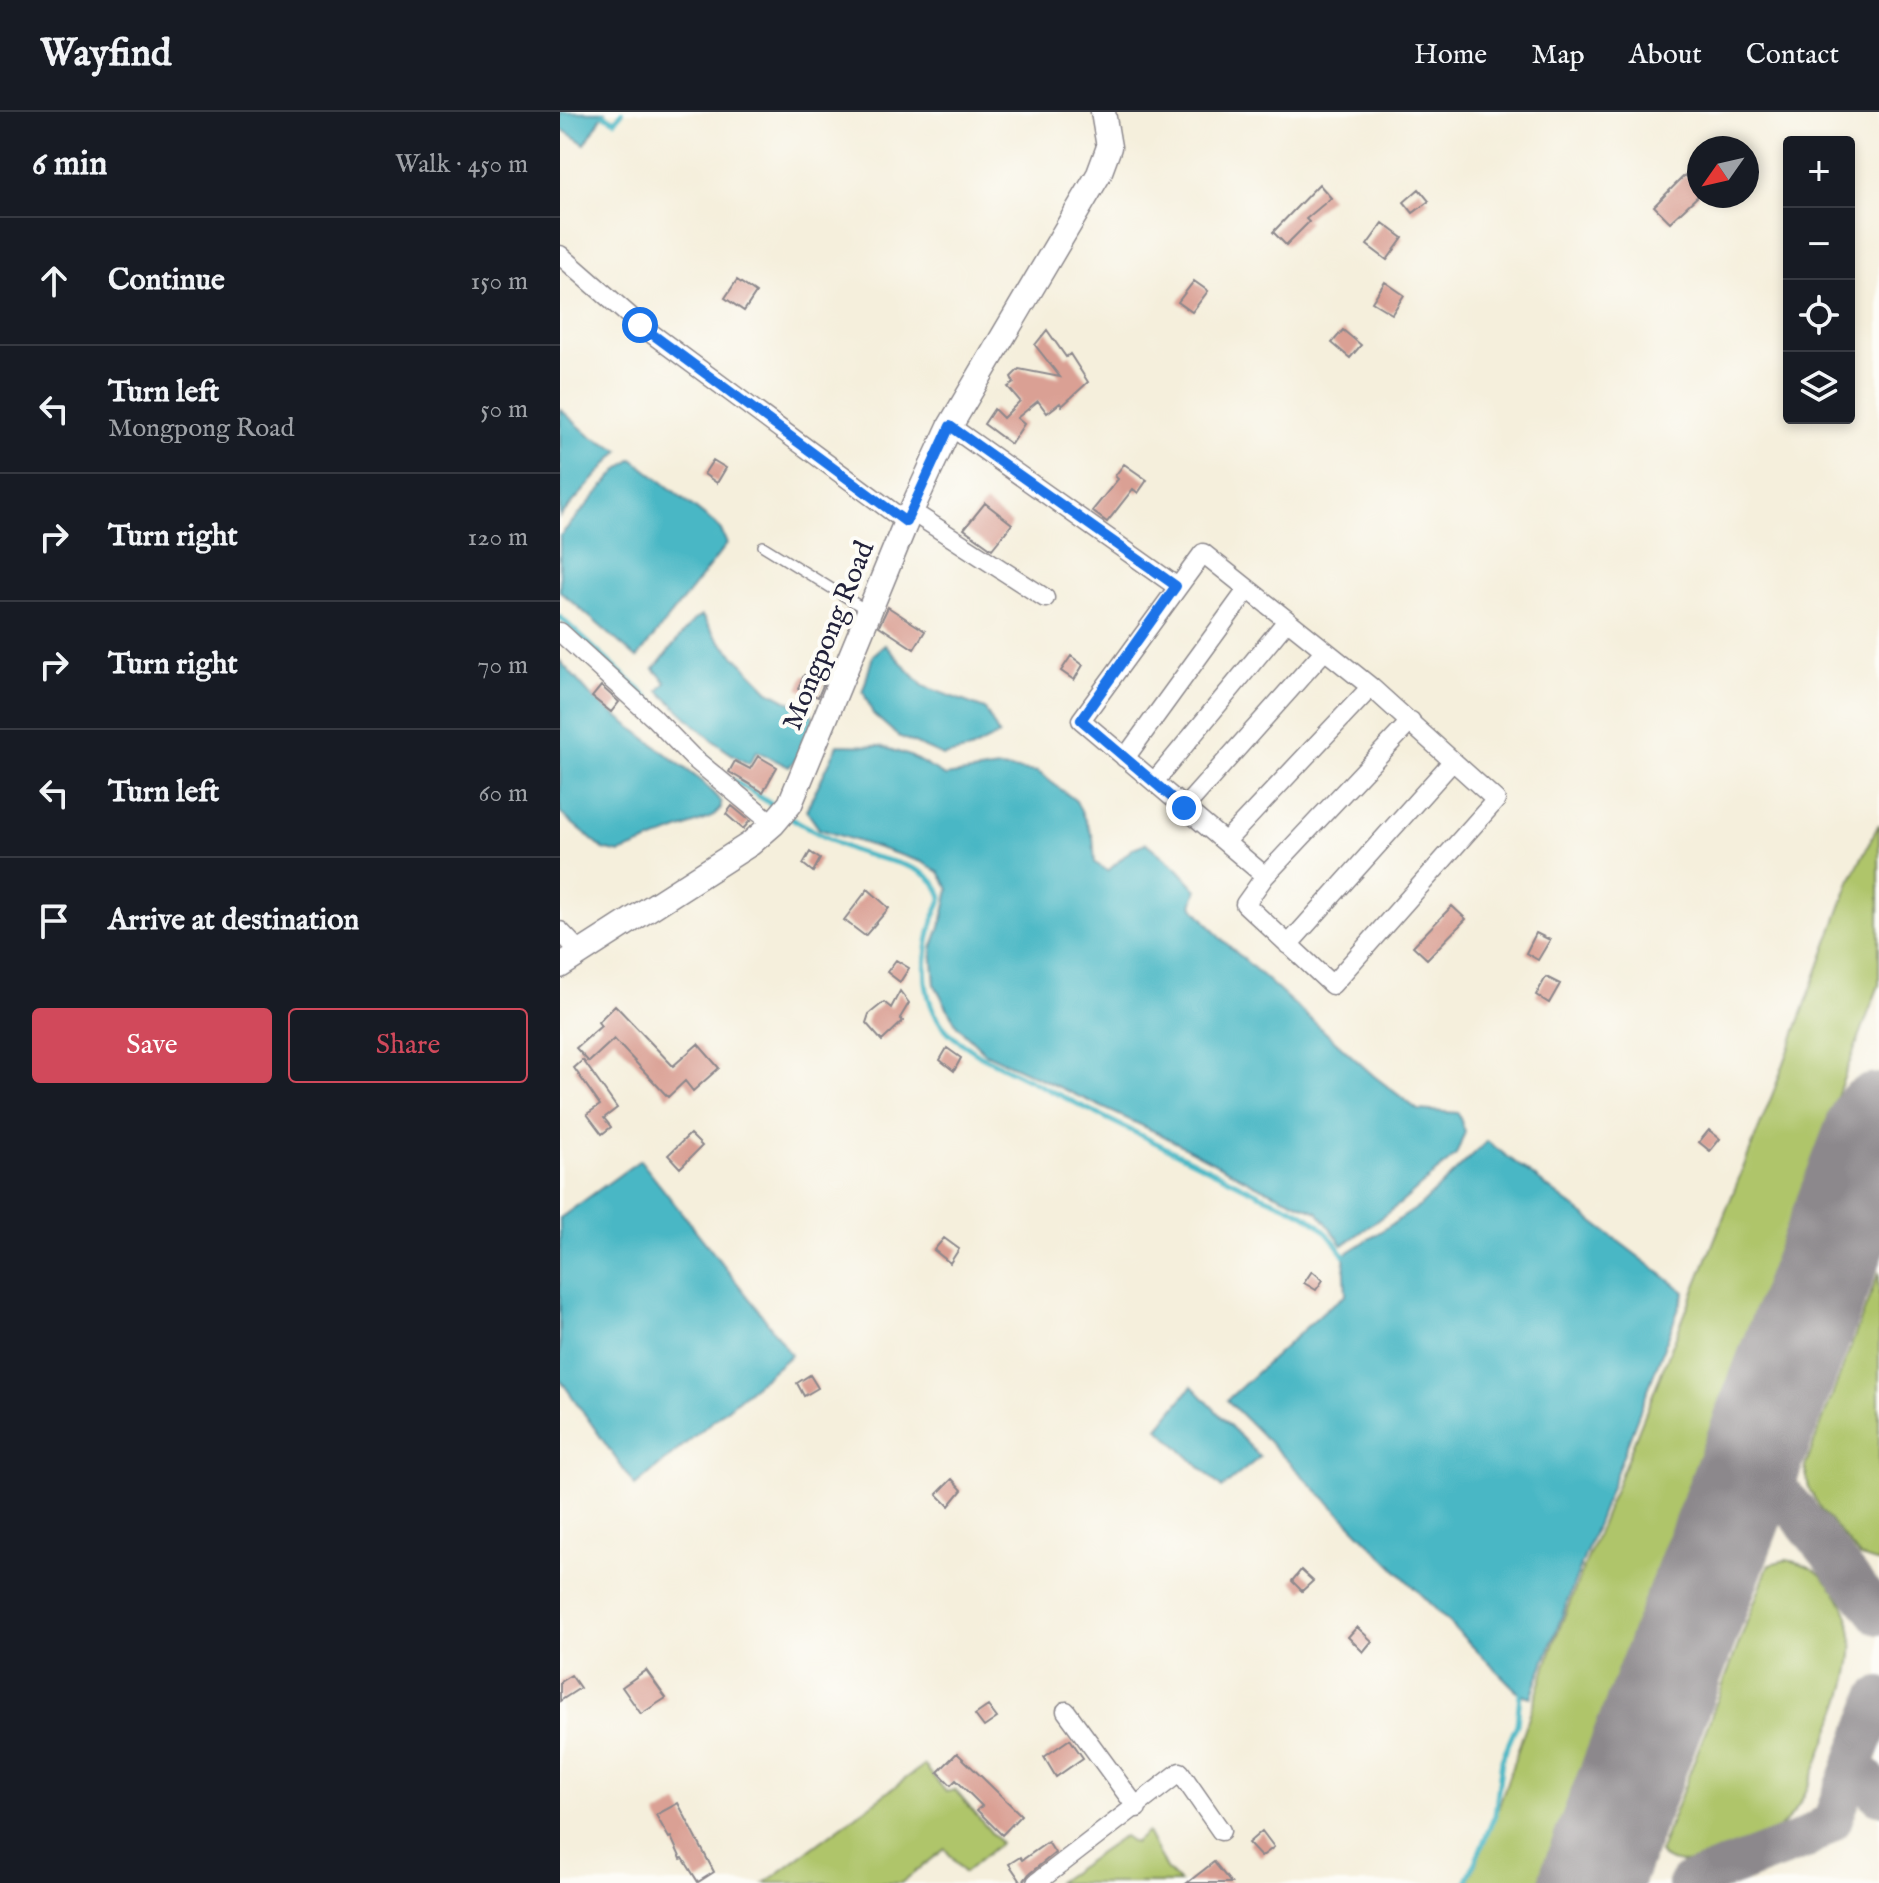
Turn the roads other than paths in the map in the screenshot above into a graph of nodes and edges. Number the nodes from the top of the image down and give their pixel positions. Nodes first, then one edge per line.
1 (1103, 112) edge
2 (560, 255) edge
3 (950, 426) junction
4 (909, 517) junction
5 (763, 546) dead end
6 (1176, 586) junction
7 (1247, 590) junction
8 (1045, 598) dead end
9 (870, 613) junction
10 (1286, 622) junction
11 (560, 632) edge
12 (1325, 650) junction
13 (1371, 687) junction
14 (1411, 721) junction
15 (1125, 758) junction
16 (1452, 762) junction
17 (1154, 782) junction
18 (1184, 808) junction
19 (773, 824) junction
20 (1225, 842) junction
21 (1265, 876) junction
22 (560, 931) edge
23 (1288, 945) junction
24 (581, 953) junction
25 (560, 966) edge
26 (1066, 1711) dead end
27 (1137, 1808) junction
28 (1221, 1831) dead end
29 (1036, 1883) edge

1 - 3 main road, Mongpong Road
2 - 4 street
3 - 4 main road, Mongpong Road
3 - 6 street
4 - 8 street
4 - 9 main road, Mongpong Road
5 - 9 lane
6 - 7 street
6 - 15 street
7 - 10 street
7 - 15 street
9 - 19 main road, Mongpong Road
10 - 12 street
10 - 17 street
11 - 19 street
12 - 13 street
12 - 18 street
13 - 14 street
13 - 20 street
14 - 16 street
14 - 21 street
15 - 17 street
16 - 23 street
16 - 23 street
17 - 18 street
18 - 20 street
19 - 24 main road, Mongpong Road
20 - 21 street
21 - 23 street
22 - 24 street
24 - 25 main road, Mongpong Road
26 - 27 street
27 - 28 street
27 - 29 street

